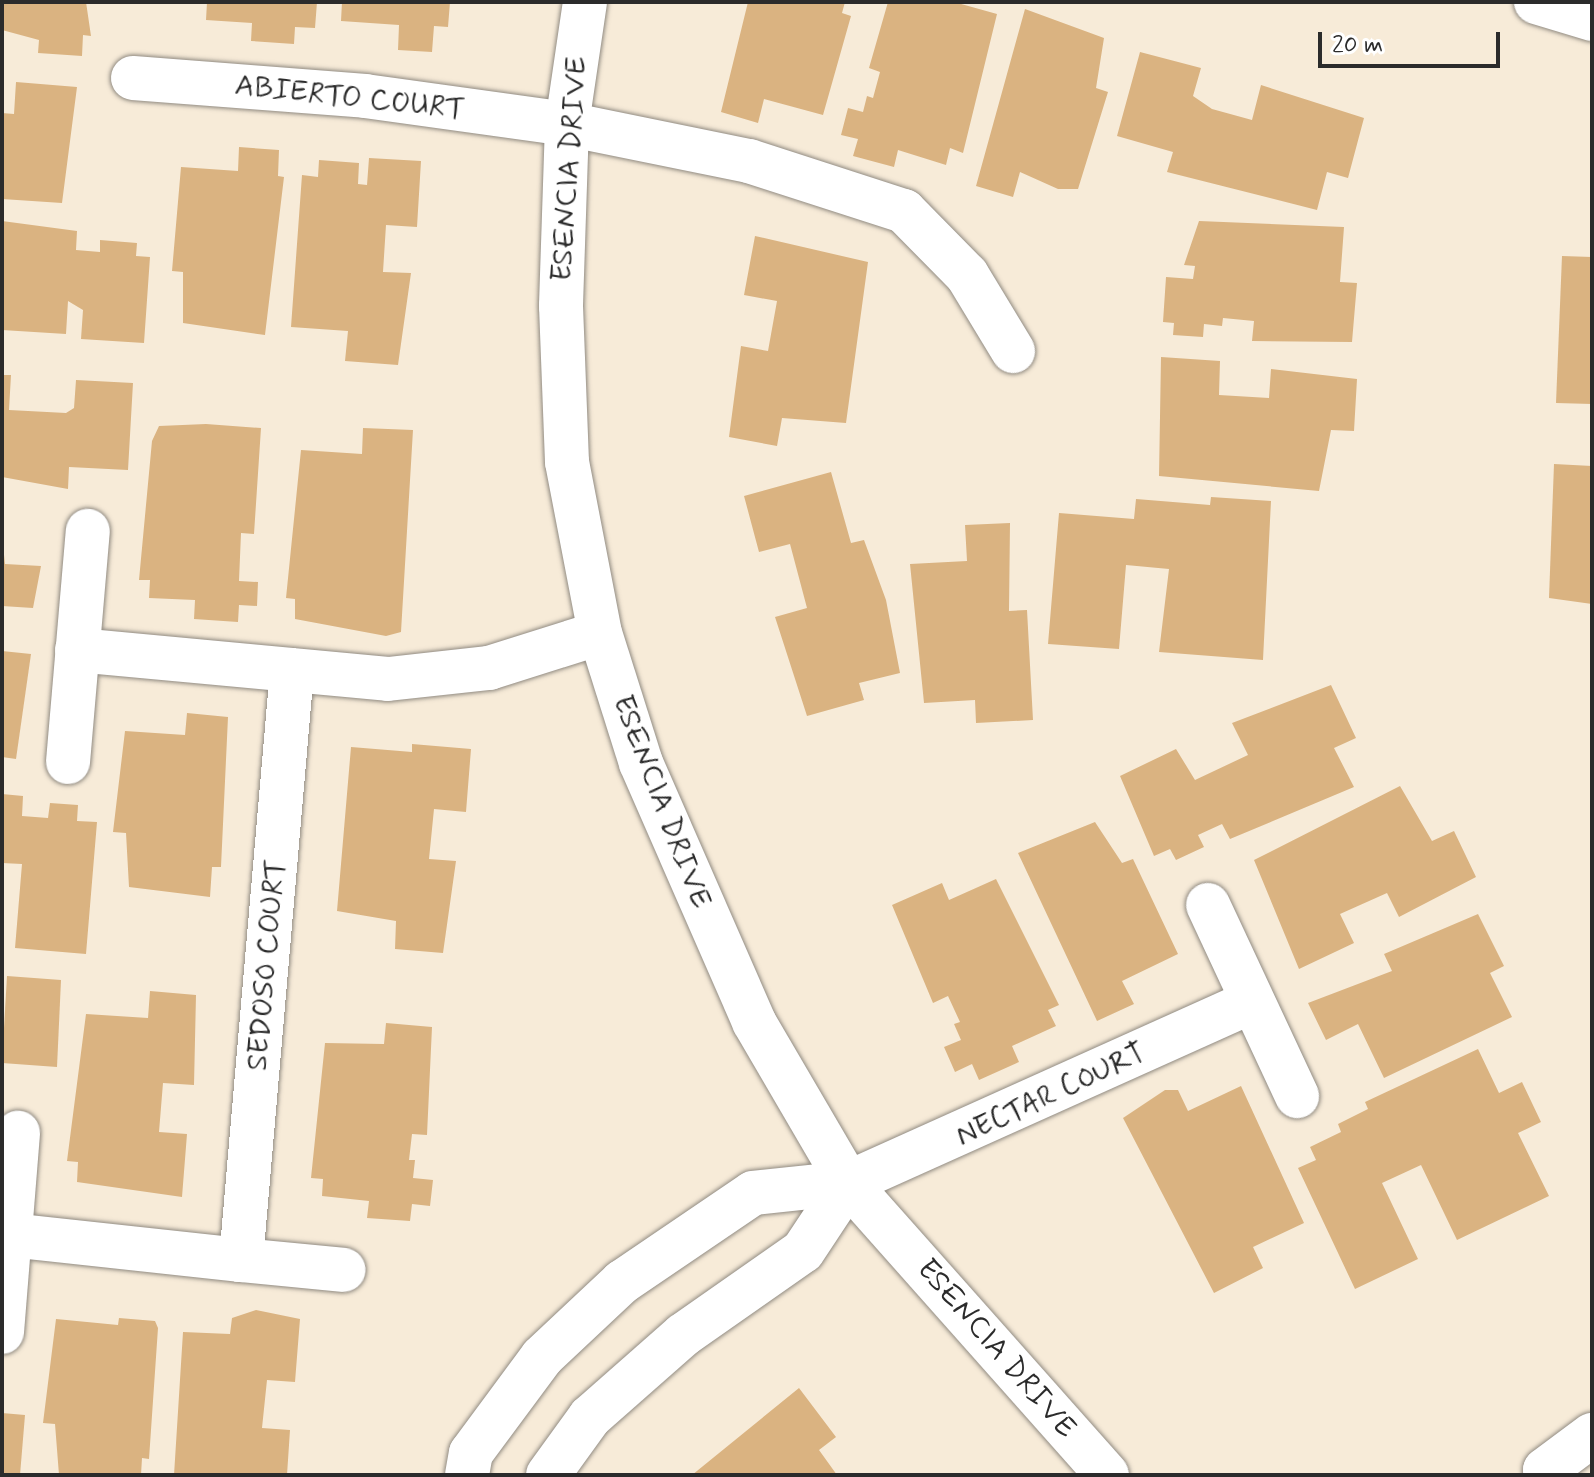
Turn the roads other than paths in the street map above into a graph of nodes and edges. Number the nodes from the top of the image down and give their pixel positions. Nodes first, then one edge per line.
1 (585, 2) edge
2 (1536, 2) edge
3 (1592, 19) edge
4 (133, 78) dead end
5 (567, 124) junction
6 (1013, 351) dead end
7 (88, 531) dead end
8 (600, 633) junction
9 (77, 650) junction
10 (292, 670) junction
11 (68, 762) dead end
12 (1208, 905) dead end
13 (1251, 1002) junction
14 (1297, 1096) dead end
15 (18, 1133) dead end
16 (848, 1183) junction
17 (10, 1235) junction
18 (241, 1260) junction
19 (344, 1270) dead end
20 (2, 1332) edge
21 (1592, 1435) edge
22 (1548, 1472) edge
23 (467, 1475) edge
24 (548, 1475) edge
25 (1107, 1475) edge

1 - 5 street, ESENCIA DRIVE
2 - 3 street
4 - 5 street, ABIERTO COURT
5 - 6 street, ABIERTO COURT
5 - 8 street, ESENCIA DRIVE
7 - 9 street
8 - 10 street
8 - 16 street, ESENCIA DRIVE
9 - 10 street
9 - 11 street
10 - 18 street, SEDOSO COURT
12 - 13 street
13 - 14 street
13 - 16 street, NECTAR COURT
15 - 17 street
16 - 23 street
16 - 24 street
16 - 25 street, ESENCIA DRIVE
17 - 18 street
17 - 20 street
18 - 19 street
21 - 22 street

